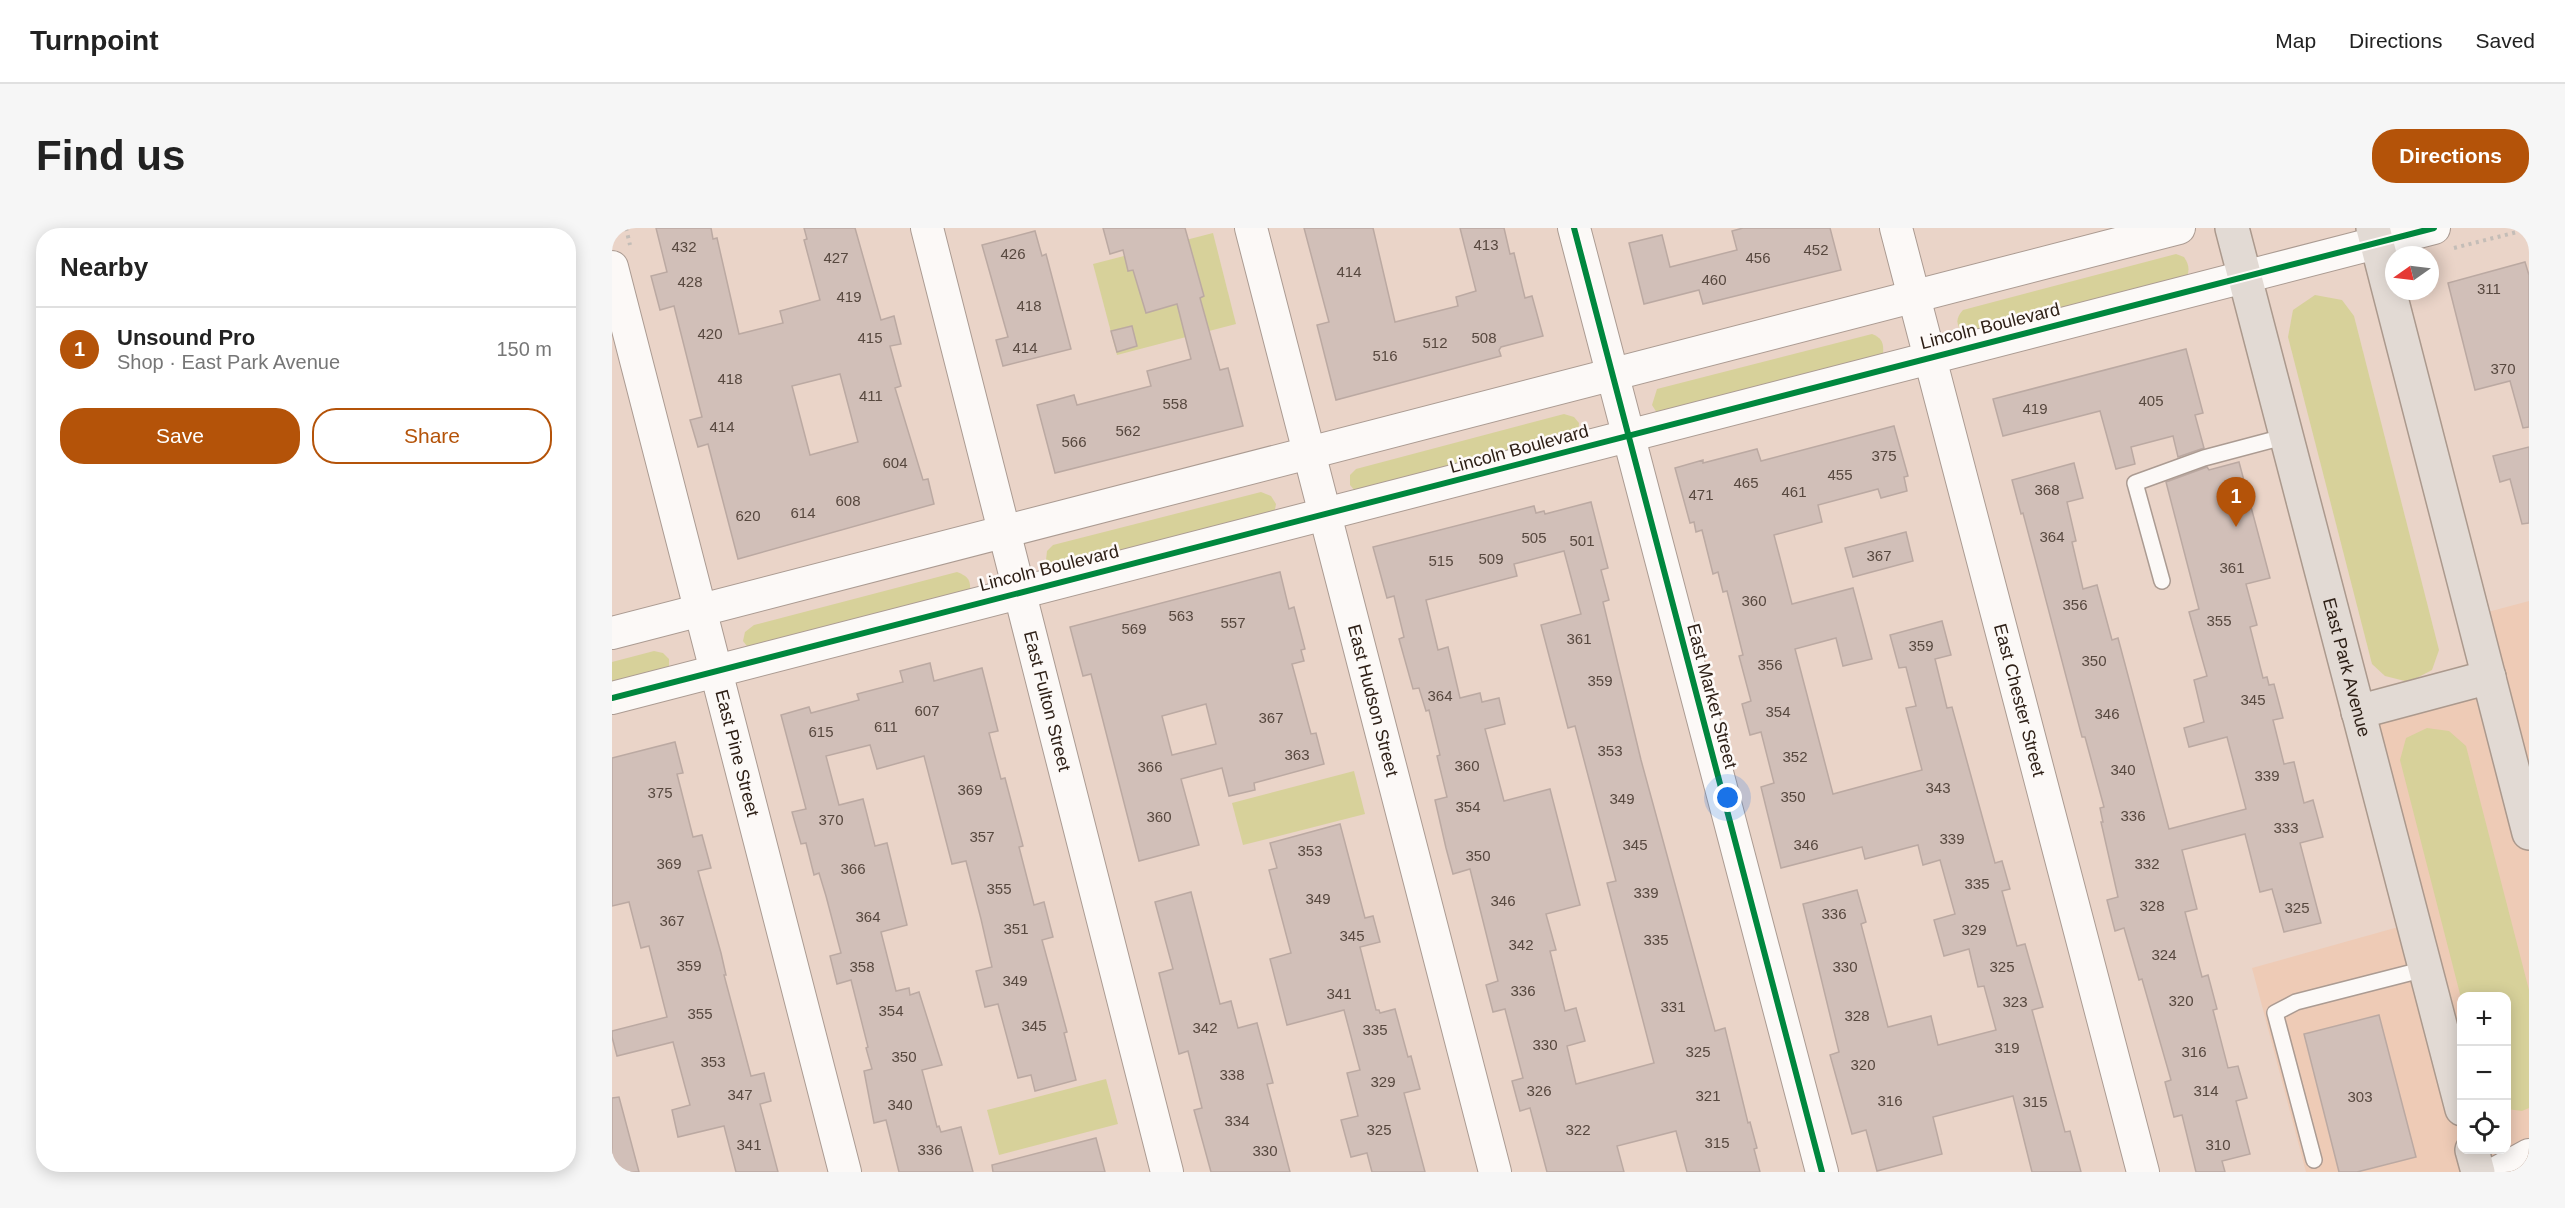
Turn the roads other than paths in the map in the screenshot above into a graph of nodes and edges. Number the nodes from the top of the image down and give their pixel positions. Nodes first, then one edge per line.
1 (927, 228) edge
2 (1251, 228) edge
3 (1574, 228) edge
4 (1896, 228) edge
5 (2179, 228) edge
6 (2232, 228) edge
7 (2375, 235) edge
8 (2442, 239) edge
9 (612, 267) edge
10 (2245, 276) junction
11 (1914, 296) junction
12 (1930, 357) junction
13 (1611, 374) junction
14 (1628, 436) junction
15 (2287, 436) junction
16 (1308, 453) junction
17 (1325, 515) junction
18 (1004, 532) junction
19 (2162, 581) dead end
20 (1020, 591) junction
21 (701, 610) junction
22 (612, 633) edge
23 (717, 670) junction
24 (2489, 677) junction
25 (612, 698) edge
26 (2358, 712) junction
27 (2529, 833) edge
28 (2425, 969) junction
29 (2460, 1100) edge
30 (2473, 1154) edge
31 (2529, 1155) edge
32 (2314, 1160) dead end
33 (845, 1172) edge
34 (1167, 1172) edge
35 (1495, 1172) edge
36 (1822, 1172) edge
37 (2143, 1172) edge
38 (2478, 1172) edge
39 (2498, 1172) edge

1 - 18 street, East Fulton Street
2 - 16 street, East Hudson Street
3 - 13 street, East Market Street
4 - 11 street, East Chester Street
5 - 11 street
6 - 10 highway, East Park Avenue
7 - 8 street, Lincoln Boulevard
7 - 10 street, Lincoln Boulevard
7 - 24 highway
9 - 21 street, East Pine Street
10 - 12 street, Lincoln Boulevard
10 - 15 highway, East Park Avenue
11 - 12 street, East Chester Street
11 - 13 street
12 - 14 street, Lincoln Boulevard
12 - 37 street, East Chester Street
13 - 14 street, East Market Street
13 - 16 street
14 - 17 street, Lincoln Boulevard
14 - 36 street, East Market Street
15 - 19 lane
15 - 26 highway, East Park Avenue
16 - 17 street, East Hudson Street
16 - 18 street
17 - 20 street, Lincoln Boulevard
17 - 35 street, East Hudson Street
18 - 20 street, East Fulton Street
18 - 21 street
20 - 23 street, Lincoln Boulevard
20 - 34 street, East Fulton Street
21 - 22 street
21 - 23 street, East Pine Street
23 - 25 street, Lincoln Boulevard
23 - 33 street, East Pine Street
24 - 26 highway
24 - 27 highway
26 - 28 highway, East Park Avenue
28 - 29 highway, East Park Avenue
28 - 32 lane
30 - 38 highway
31 - 39 street

